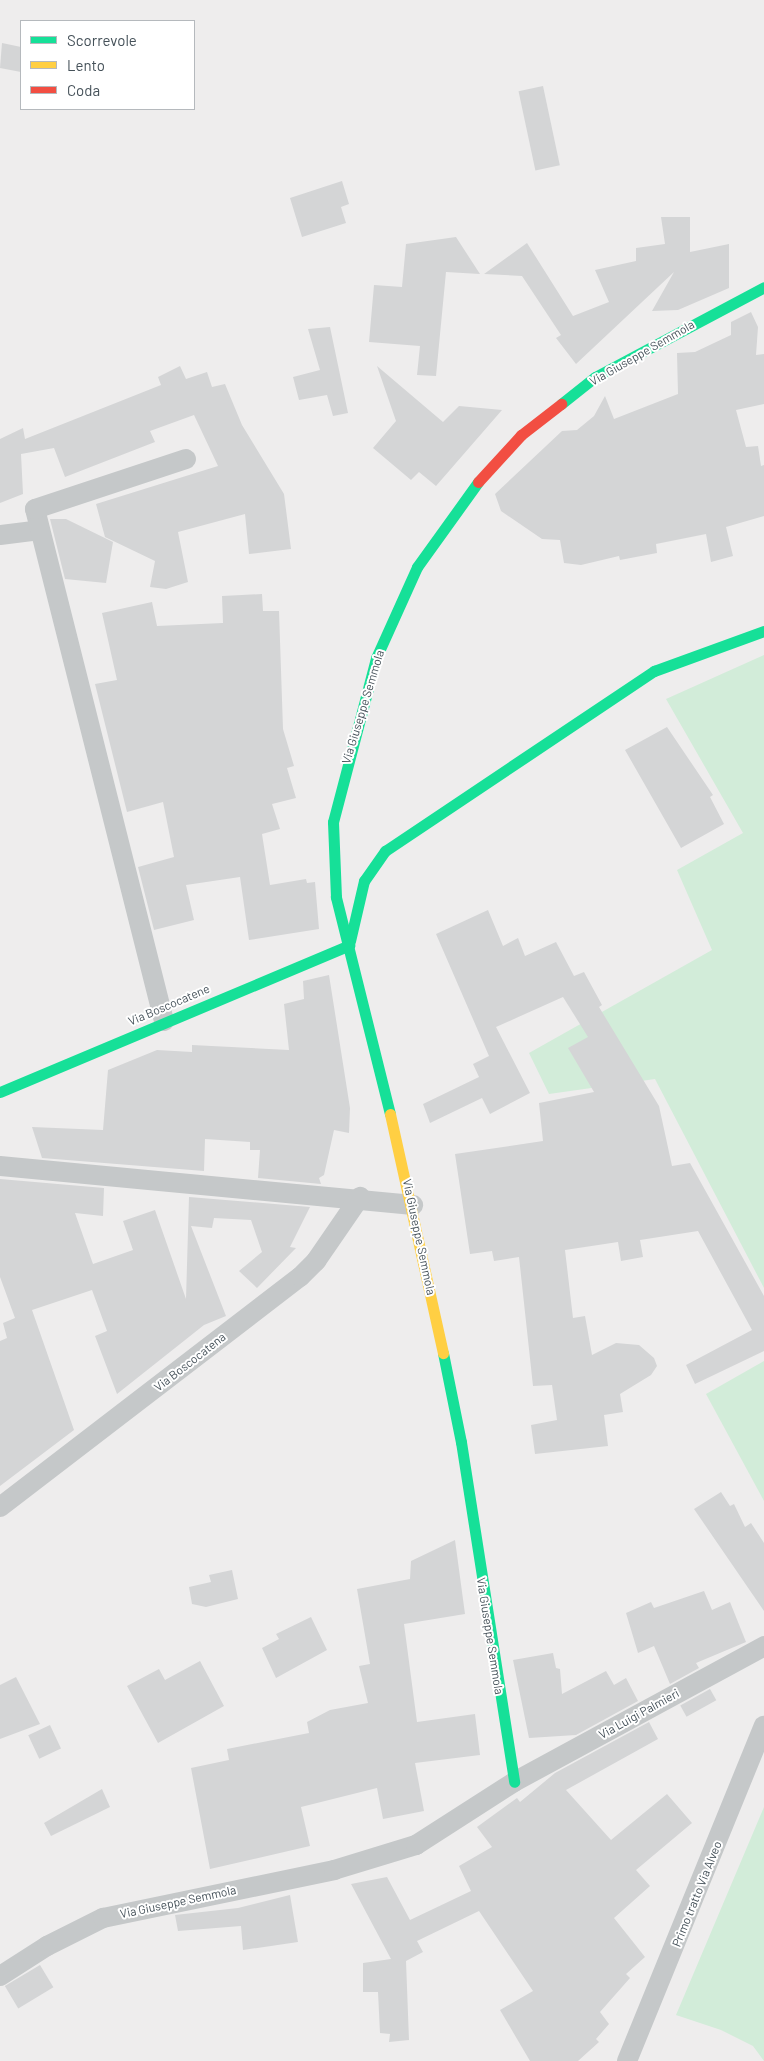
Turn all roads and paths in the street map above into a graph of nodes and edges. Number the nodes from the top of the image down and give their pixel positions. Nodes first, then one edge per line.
1 (764, 287) edge
2 (186, 459) dead end
3 (40, 530) junction
4 (0, 535) edge
5 (764, 631) edge
6 (349, 945) junction
7 (164, 1021) junction
8 (0, 1092) edge
9 (0, 1166) edge
10 (360, 1197) junction
11 (413, 1205) junction
12 (0, 1507) edge
13 (764, 1646) edge
14 (764, 1726) edge
15 (514, 1782) junction
16 (0, 1976) edge
17 (627, 2061) edge

1 - 6 street, Via Giuseppe Semmola
2 - 3 street
3 - 4 street
3 - 7 street
5 - 6 street, Via Giuseppe Semmola
6 - 7 street, Via Boscocatene
6 - 11 street, Via Giuseppe Semmola
7 - 8 street, Via Boscocatene
9 - 10 street
10 - 11 street
10 - 12 street, Via Boscocatena
11 - 15 street, Via Giuseppe Semmola
13 - 15 street, Via Luigi Palmieri
14 - 17 street, Primo tratto Via Alveo
15 - 16 street, Via Giuseppe Semmola

